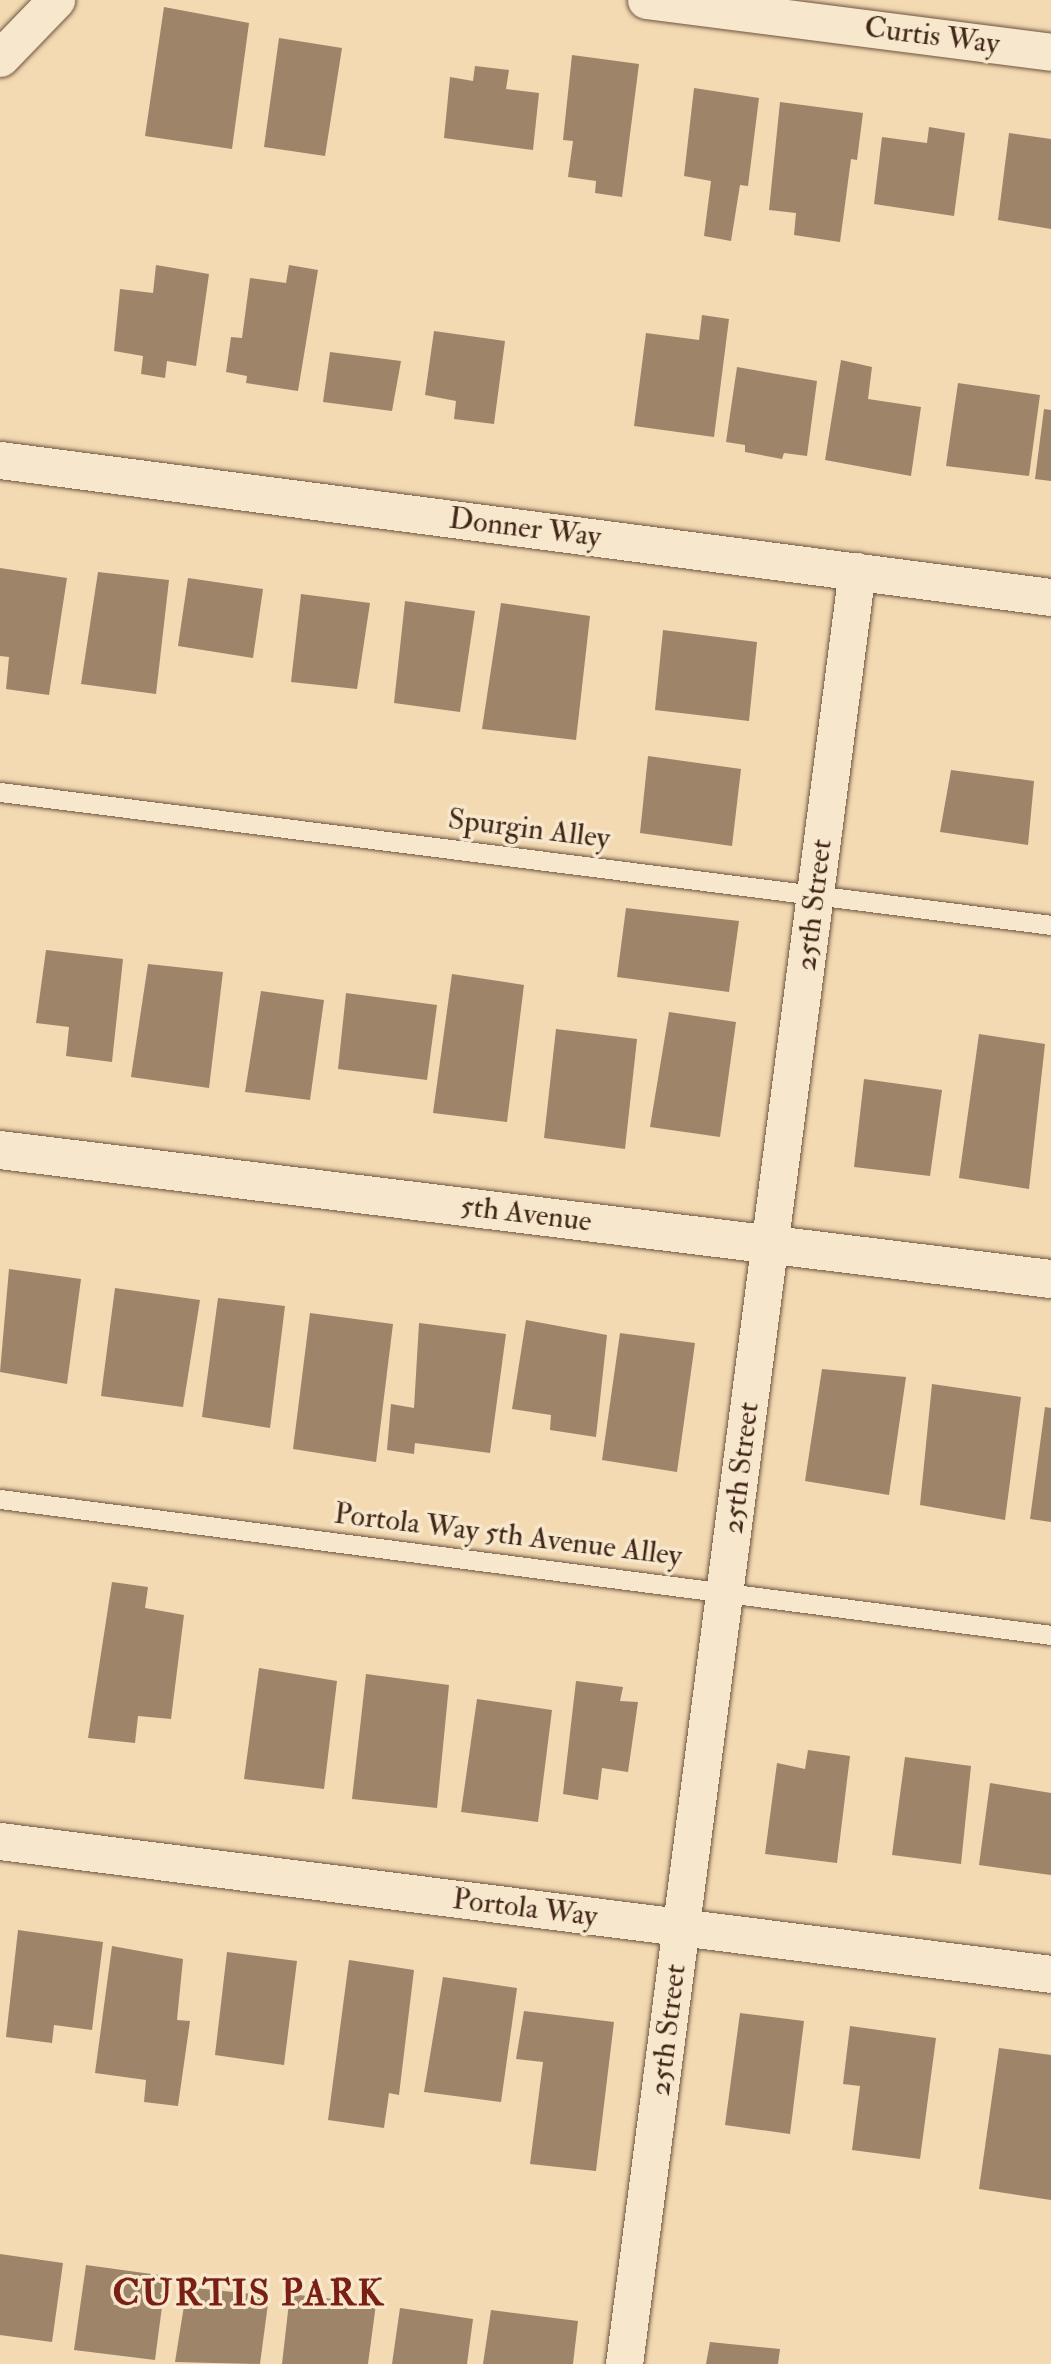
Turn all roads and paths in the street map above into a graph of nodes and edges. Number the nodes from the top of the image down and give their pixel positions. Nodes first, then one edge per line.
1 (56, 0) edge
2 (646, 0) edge
3 (1051, 52) edge
4 (0, 58) edge
5 (0, 460) edge
6 (857, 571) junction
7 (1051, 597) edge
8 (0, 792) edge
9 (816, 895) junction
10 (1051, 925) edge
11 (0, 1150) edge
12 (769, 1244) junction
13 (1051, 1279) edge
14 (0, 1499) edge
15 (725, 1593) junction
16 (1051, 1635) edge
17 (0, 1841) edge
18 (681, 1928) junction
19 (1051, 1974) edge
20 (624, 2364) edge

1 - 4 street
2 - 3 street, Curtis Way
5 - 6 street, Donner Way
6 - 7 street, Donner Way
6 - 9 street, 25th Street
8 - 9 lane, Spurgin Alley
9 - 10 lane, Spurgin Alley
9 - 12 street, 25th Street
11 - 12 street, 5th Avenue
12 - 13 street, 5th Avenue
12 - 15 street, 25th Street
14 - 15 lane, Portola Way 5th Avenue Alley
15 - 16 lane, Portola Way 5th Avenue Alley
15 - 18 street, 25th Street
17 - 18 street, Portola Way
18 - 19 street, Portola Way
18 - 20 street, 25th Street

